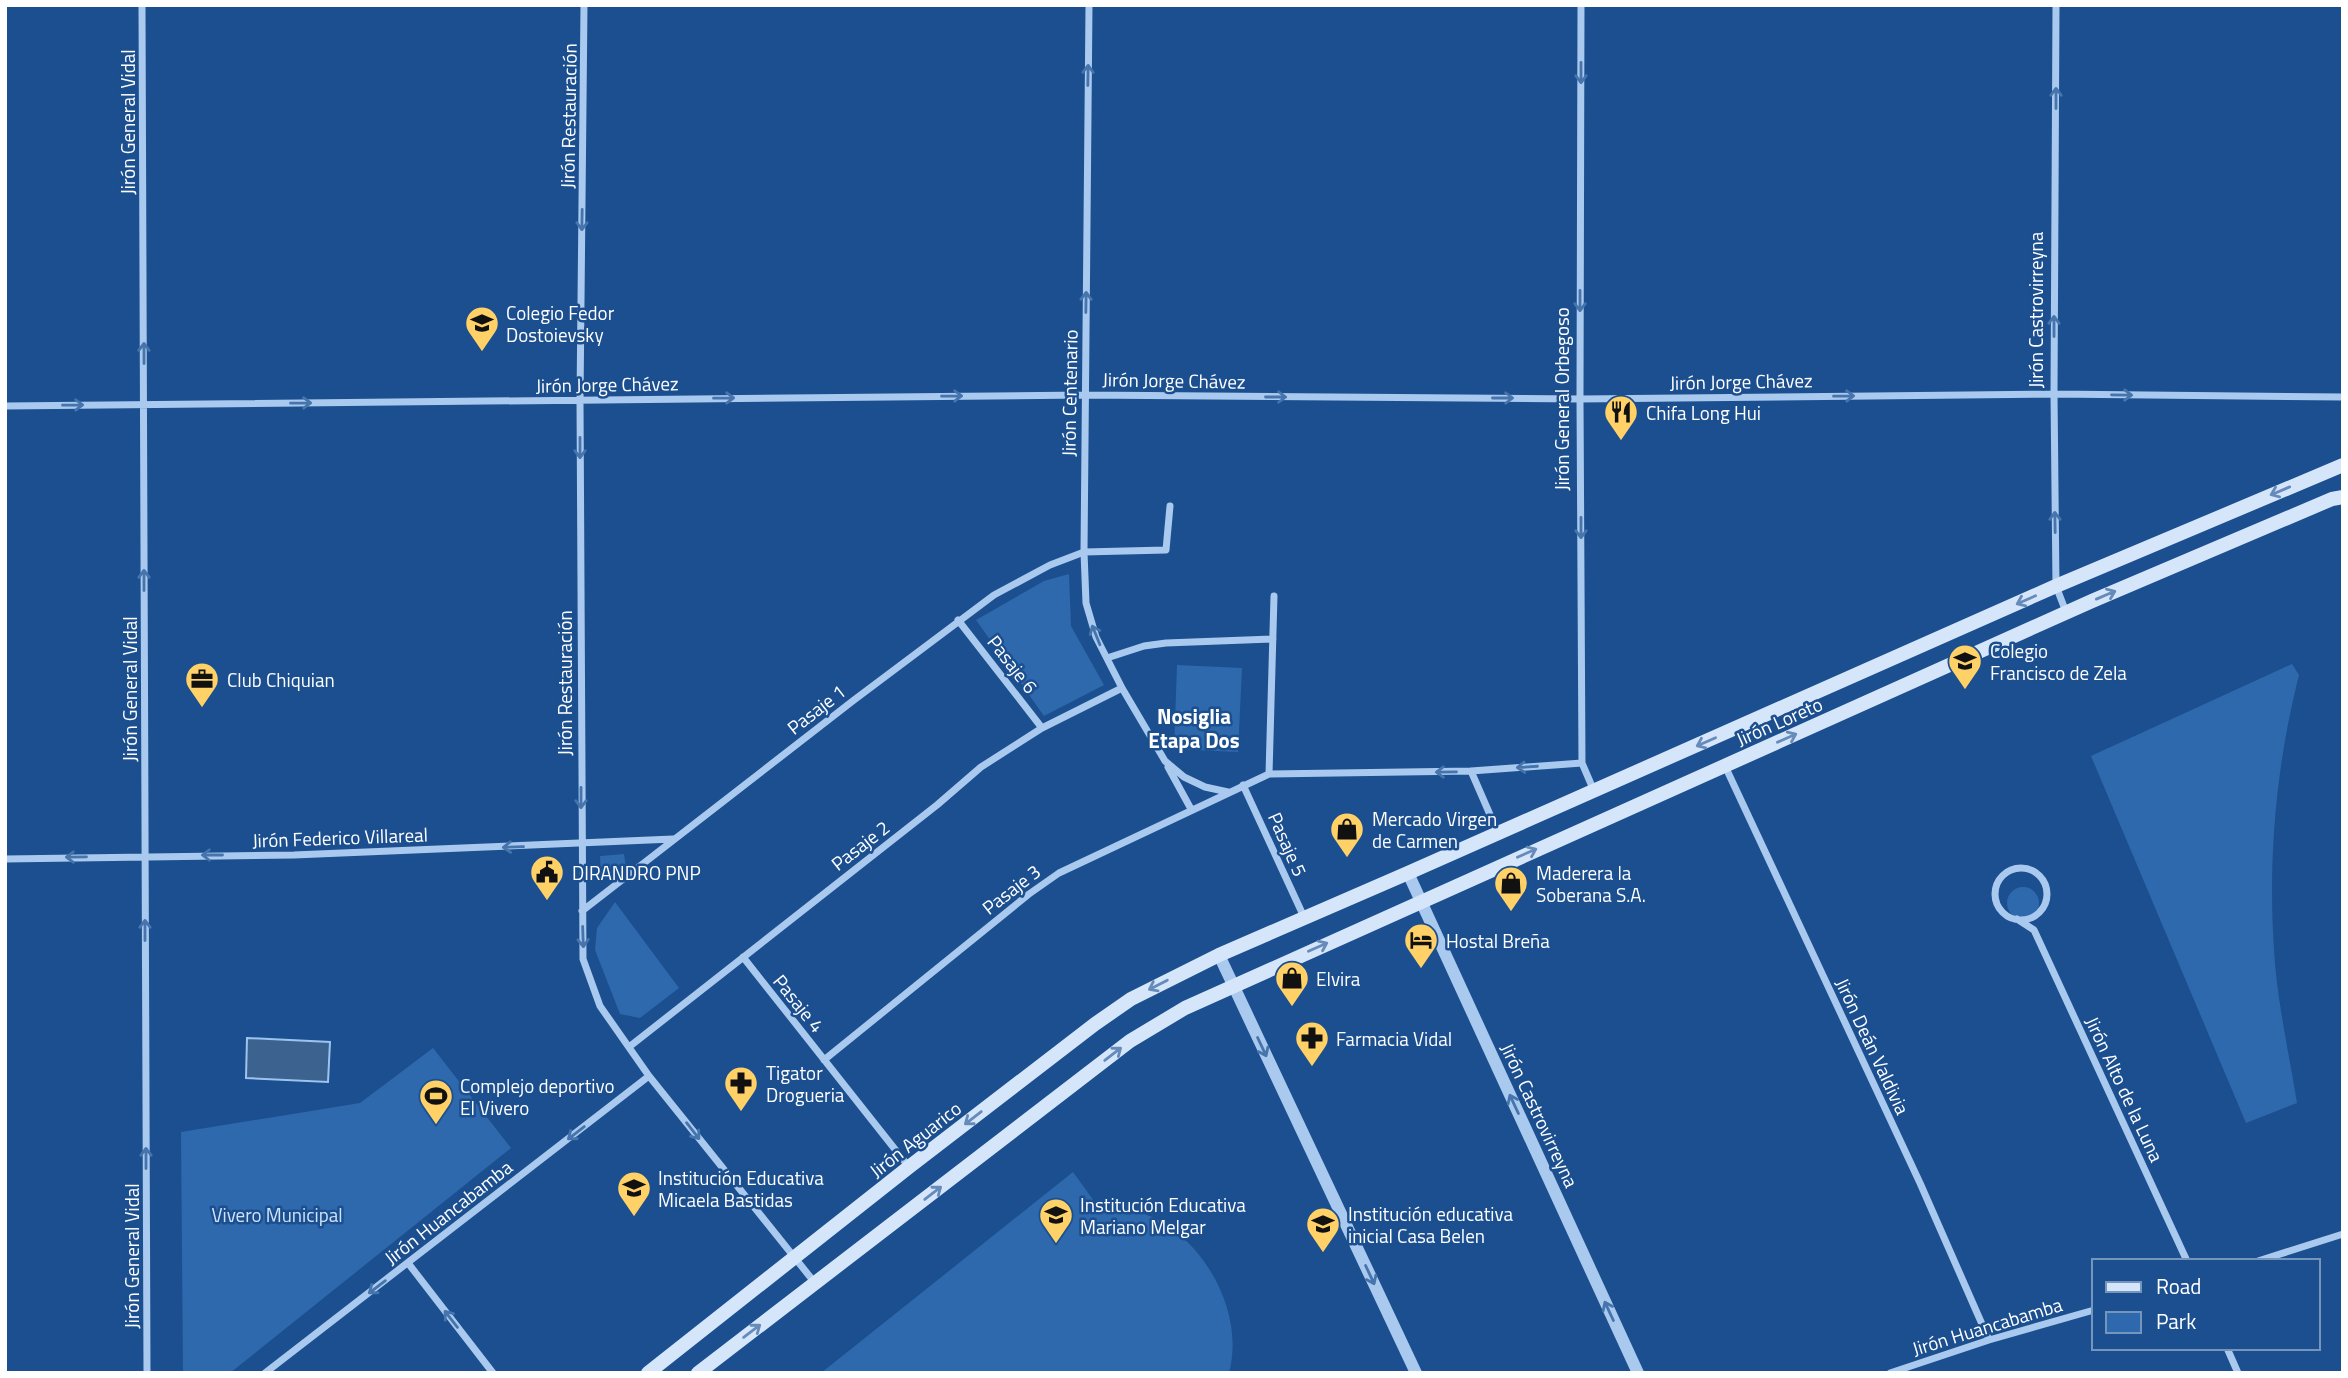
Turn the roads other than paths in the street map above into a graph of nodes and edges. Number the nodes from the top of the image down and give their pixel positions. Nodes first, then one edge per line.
1 (142, 5) edge
2 (584, 5) edge
3 (1089, 5) edge
4 (1581, 5) edge
5 (2056, 5) edge
6 (2054, 394) junction
7 (1085, 395) junction
8 (2343, 397) edge
9 (1580, 399) junction
10 (580, 400) junction
11 (144, 405) junction
12 (5, 406) edge
13 (2343, 465) edge
14 (2343, 497) edge
15 (1170, 506) dead end
16 (1083, 552) junction
17 (2056, 586) junction
18 (1274, 596) dead end
19 (2066, 612) junction
20 (958, 620) junction
21 (1273, 639) junction
22 (1107, 658) junction
23 (1122, 688) junction
24 (1042, 727) junction
25 (1165, 761) junction
26 (1582, 763) junction
27 (1725, 766) junction
28 (1471, 771) junction
29 (1269, 774) junction
30 (1244, 785) junction
31 (1594, 791) junction
32 (1228, 792) junction
33 (1191, 809) junction
34 (1498, 834) junction
35 (674, 839) junction
36 (581, 844) junction
37 (145, 855) junction
38 (5, 859) edge
39 (1408, 873) junction
40 (1420, 901) junction
41 (2041, 910) junction
42 (582, 911) junction
43 (1304, 917) junction
44 (2017, 919) junction
45 (2034, 930) junction
46 (1219, 956) junction
47 (743, 957) junction
48 (1233, 985) junction
49 (629, 1047) junction
50 (824, 1060) junction
51 (649, 1076) junction
52 (909, 1167) junction
53 (2343, 1234) edge
54 (794, 1258) junction
55 (2186, 1259) edge
56 (2264, 1259) edge
57 (408, 1263) junction
58 (815, 1283) junction
59 (2092, 1311) edge
60 (1989, 1340) junction
61 (2228, 1350) edge
62 (147, 1373) edge
63 (265, 1373) edge
64 (493, 1373) edge
65 (648, 1373) edge
66 (698, 1373) edge
67 (1416, 1373) edge
68 (1638, 1373) edge
69 (1889, 1373) edge
70 (2238, 1373) edge

11 -> 1 street, Jirón General Vidal
2 -> 10 street, Jirón Restauración
7 -> 3 street, Jirón Centenario
4 -> 9 street, Jirón General Orbegoso
6 -> 5 street, Jirón Castrovirreyna
6 -> 8 street, Jirón Jorge Chávez
9 -> 6 street, Jirón Jorge Chávez
17 -> 6 street, Jirón Castrovirreyna
7 -> 9 street, Jirón Jorge Chávez
10 -> 7 street, Jirón Jorge Chávez
7 - 16 street, Jirón Centenario
9 -> 26 street, Jirón General Orbegoso
11 -> 10 street, Jirón Jorge Chávez
10 -> 36 street, Jirón Restauración
12 -> 11 street, Jirón Jorge Chávez
37 -> 11 street, Jirón General Vidal
13 -> 17 main road, Jirón Loreto
19 -> 14 main road, Jirón Loreto
15 - 16 street
16 - 20 street, Pasaje 1
22 -> 16 street, Jirón Centenario
17 - 19 street, Jirón Castrovirreyna
17 -> 31 main road, Jirón Loreto
18 - 21 street
27 -> 19 main road, Jirón Loreto
20 - 24 street, Pasaje 6
20 - 35 street, Pasaje 1
21 - 22 street
21 - 29 street
22 - 23 street, Jirón Centenario
23 - 24 street, Pasaje 2
23 - 25 street, Jirón Centenario
24 - 47 street, Pasaje 2
25 - 32 street, Jirón Centenario
25 - 33 street, Jirón Centenario
26 -> 28 street
26 - 31 street, Jirón General Orbegoso
40 -> 27 main road, Jirón Loreto
27 - 60 street, Jirón Deán Valdivia
28 -> 29 street
28 - 34 street
29 - 30 street
30 - 32 street, Pasaje 3
30 - 43 street, Pasaje 5
31 - 34 main road, Jirón Loreto
32 - 33 street, Pasaje 3
33 - 50 street, Pasaje 3
34 - 39 main road, Jirón Loreto
35 - 36 street, Jirón Federico Villareal
35 - 42 street, Pasaje 1
36 -> 37 street, Jirón Federico Villareal
36 - 42 street, Jirón Restauración
37 -> 38 street, Jirón Federico Villareal
62 -> 37 street, Jirón General Vidal
39 - 40 street, Jirón Castrovirreyna
39 - 43 main road, Jirón Loreto
48 -> 40 main road, Jirón Loreto
68 -> 40 street, Jirón Castrovirreyna
41 - 44 street
41 - 44 street
41 - 45 street
42 -> 49 street, Jirón Restauración
43 - 46 main road, Jirón Loreto
44 - 45 street
45 - 55 street, Jirón Alto de la Luna
46 - 48 street
46 -> 52 main road, Jirón Aguarico
47 - 49 street, Pasaje 2
47 - 50 street, Pasaje 4
58 -> 48 main road
48 -> 67 street
49 - 51 street, Jirón Restauración
50 - 52 street, Pasaje 4
51 -> 54 street, Jirón Restauración
51 -> 57 street, Jirón Huancabamba
52 - 54 main road, Jirón Aguarico
53 - 56 street
54 - 58 street, Jirón Restauración
54 - 65 main road, Jirón Aguarico
57 -> 63 street, Jirón Huancabamba
64 -> 57 street
66 -> 58 main road
59 - 60 street, Jirón Huancabamba
60 - 69 street, Jirón Huancabamba
61 - 70 street

